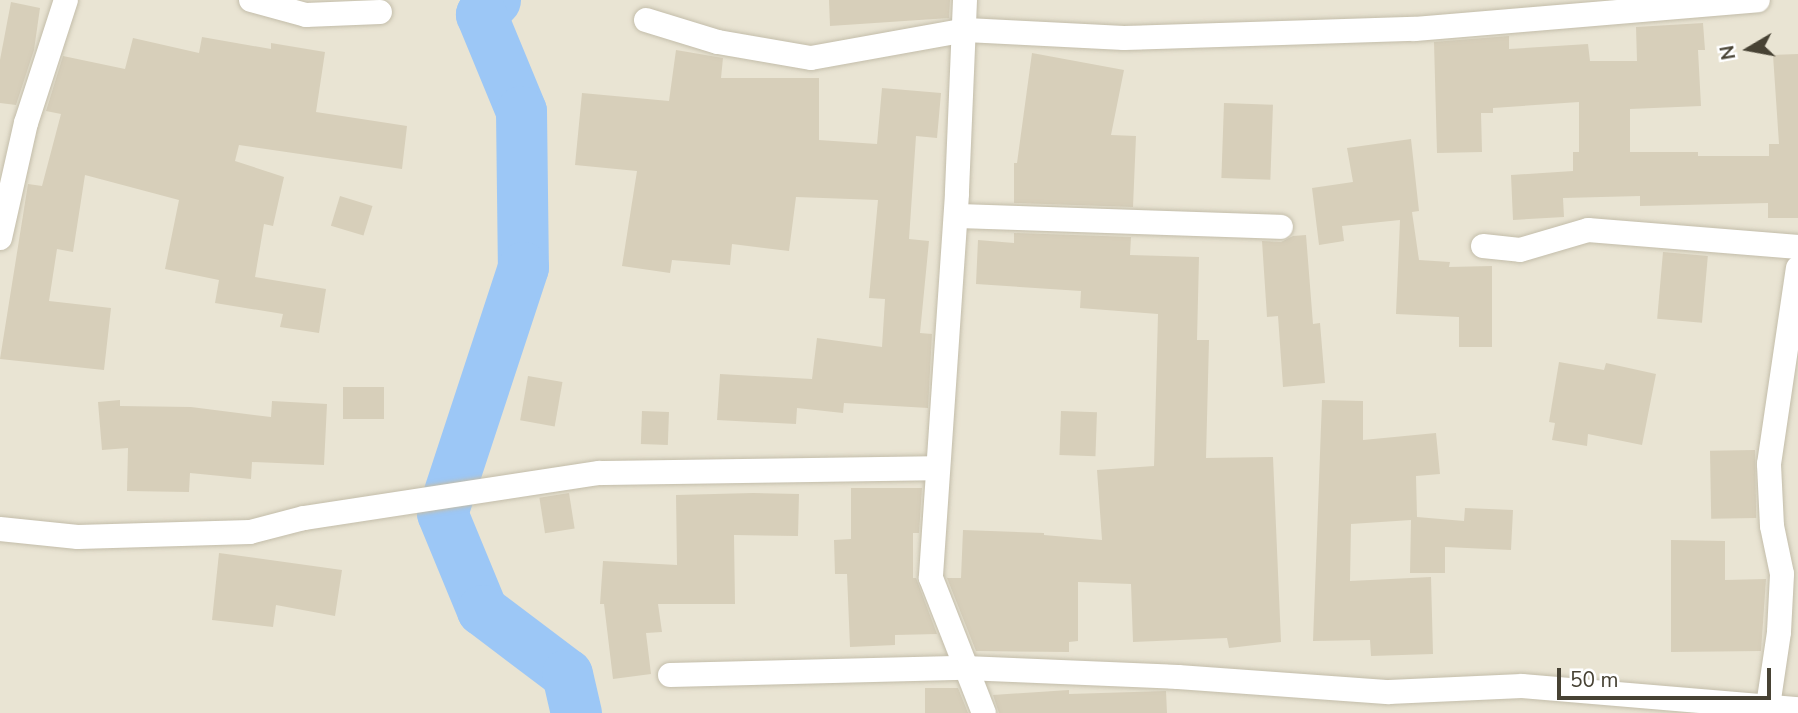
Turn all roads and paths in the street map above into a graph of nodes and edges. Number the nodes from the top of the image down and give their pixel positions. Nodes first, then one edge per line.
1 (66, 0) edge
2 (251, 0) edge
3 (965, 0) edge
4 (1758, 0) edge
5 (380, 12) dead end
6 (646, 20) dead end
7 (966, 30) junction
8 (956, 216) junction
9 (1282, 227) dead end
10 (0, 238) edge
11 (1483, 246) dead end
12 (1798, 247) edge
13 (1798, 268) edge
14 (938, 468) junction
15 (0, 529) edge
16 (965, 668) junction
17 (670, 676) dead end
18 (1768, 706) junction
19 (1798, 709) edge
20 (984, 713) edge

1 - 10 street
2 - 5 street
3 - 7 street
4 - 7 street
6 - 7 street
7 - 8 street
8 - 9 street
8 - 14 street
11 - 12 street
13 - 18 street
14 - 15 street
14 - 16 street
16 - 17 street
16 - 18 street
16 - 20 street
18 - 19 street

